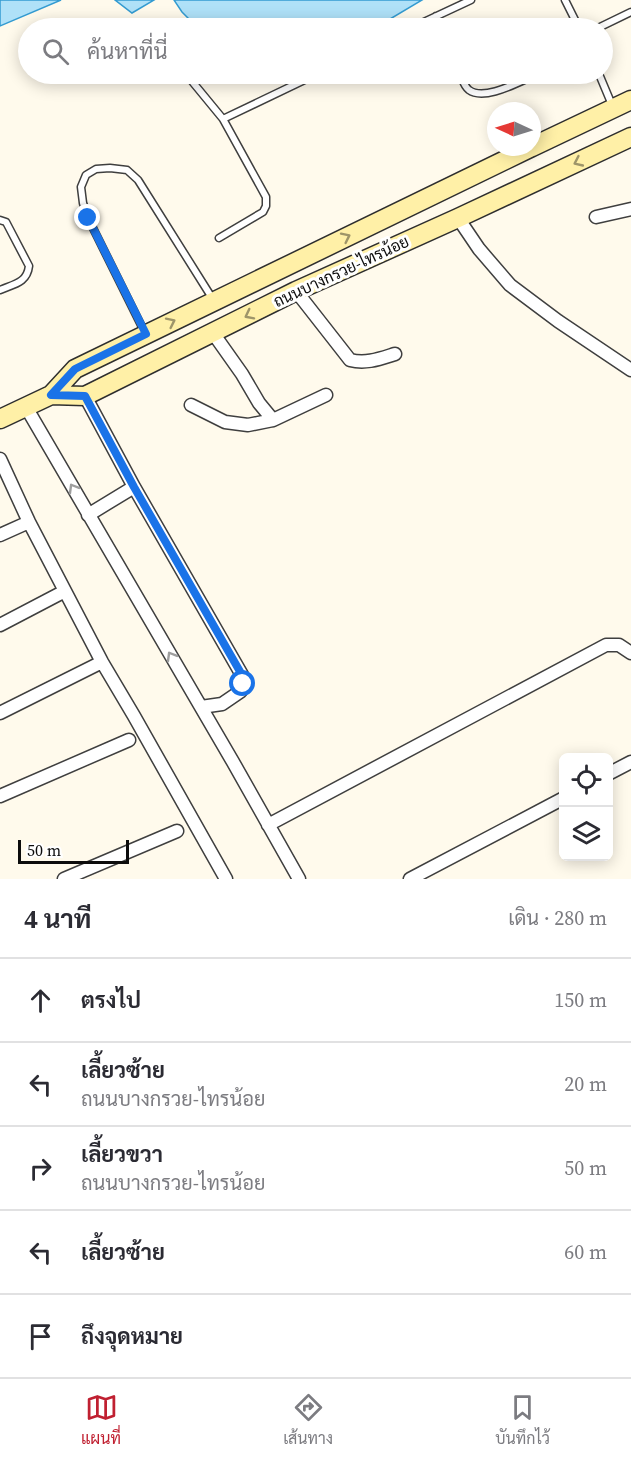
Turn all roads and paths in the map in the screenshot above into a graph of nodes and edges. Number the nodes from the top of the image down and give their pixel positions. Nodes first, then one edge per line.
1 (471, 0) edge
2 (565, 0) edge
3 (631, 12) edge
4 (436, 16) joint
5 (432, 18) edge
6 (574, 18) edge
7 (613, 21) edge
8 (194, 84) edge
9 (296, 84) edge
10 (464, 84) edge
11 (513, 84) edge
12 (603, 84) edge
13 (631, 100) edge
14 (614, 109) junction
15 (223, 118) junction
16 (631, 137) edge
17 (541, 143) edge
18 (513, 156) edge
19 (631, 209) edge
20 (596, 217) dead end
21 (458, 218) junction
22 (0, 220) edge
23 (219, 238) dead end
24 (0, 290) edge
25 (296, 291) junction
26 (214, 301) junction
27 (213, 333) junction
28 (146, 334) junction
29 (395, 354) dead end
30 (631, 370) edge
31 (51, 395) junction
32 (326, 395) dead end
33 (85, 396) junction
34 (191, 405) dead end
35 (26, 407) junction
36 (0, 419) edge
37 (273, 420) junction
38 (0, 459) edge
39 (134, 487) junction
40 (88, 515) junction
41 (28, 522) junction
42 (0, 535) edge
43 (65, 591) junction
44 (0, 625) edge
45 (631, 653) edge
46 (102, 662) junction
47 (201, 707) junction
48 (0, 713) edge
49 (129, 740) dead end
50 (631, 762) edge
51 (613, 772) edge
52 (0, 796) edge
53 (559, 801) edge
54 (268, 825) junction
55 (177, 831) dead end
56 (64, 879) edge
57 (225, 879) edge
58 (299, 879) edge
59 (410, 879) edge

1 - 4 lane
2 - 6 lane
3 - 7 lane
4 - 5 lane
8 - 15 lane
9 - 15 lane
10 - 11 lane
12 - 14 lane
13 - 14 main road, ถนนบางกรวย-ไทรน้อย
14 - 17 main road, ถนนบางกรวย-ไทรน้อย
15 - 23 lane
16 -> 21 main road, ถนนบางกรวย-ไทรน้อย
26 -> 18 main road, ถนนบางกรวย-ไทรน้อย
19 - 20 street
21 - 25 main road, ถนนบางกรวย-ไทรน้อย
21 - 30 street
22 - 24 lane
25 -> 27 main road, ถนนบางกรวย-ไทรน้อย
25 - 29 street
28 -> 26 main road, ถนนบางกรวย-ไทรน้อย
26 - 28 lane
27 - 33 main road, ถนนบางกรวย-ไทรน้อย
27 - 37 street
28 - 31 main road, ถนนบางกรวย-ไทรน้อย
31 - 33 main road, ถนนบางกรวย-ไทรน้อย
31 - 35 main road, ถนนบางกรวย-ไทรน้อย
32 - 37 street
33 - 39 street
34 - 37 street
35 - 36 main road, ถนนบางกรวย-ไทรน้อย
40 -> 35 street
38 - 41 street
39 - 40 street
39 - 47 street
47 -> 40 street
41 - 42 street
41 - 43 street
43 - 44 street
43 - 46 street
45 - 54 street
46 - 48 street
46 - 57 street
47 - 54 street
49 - 52 street
50 - 51 street
53 - 59 street
54 - 58 street
55 - 56 street

